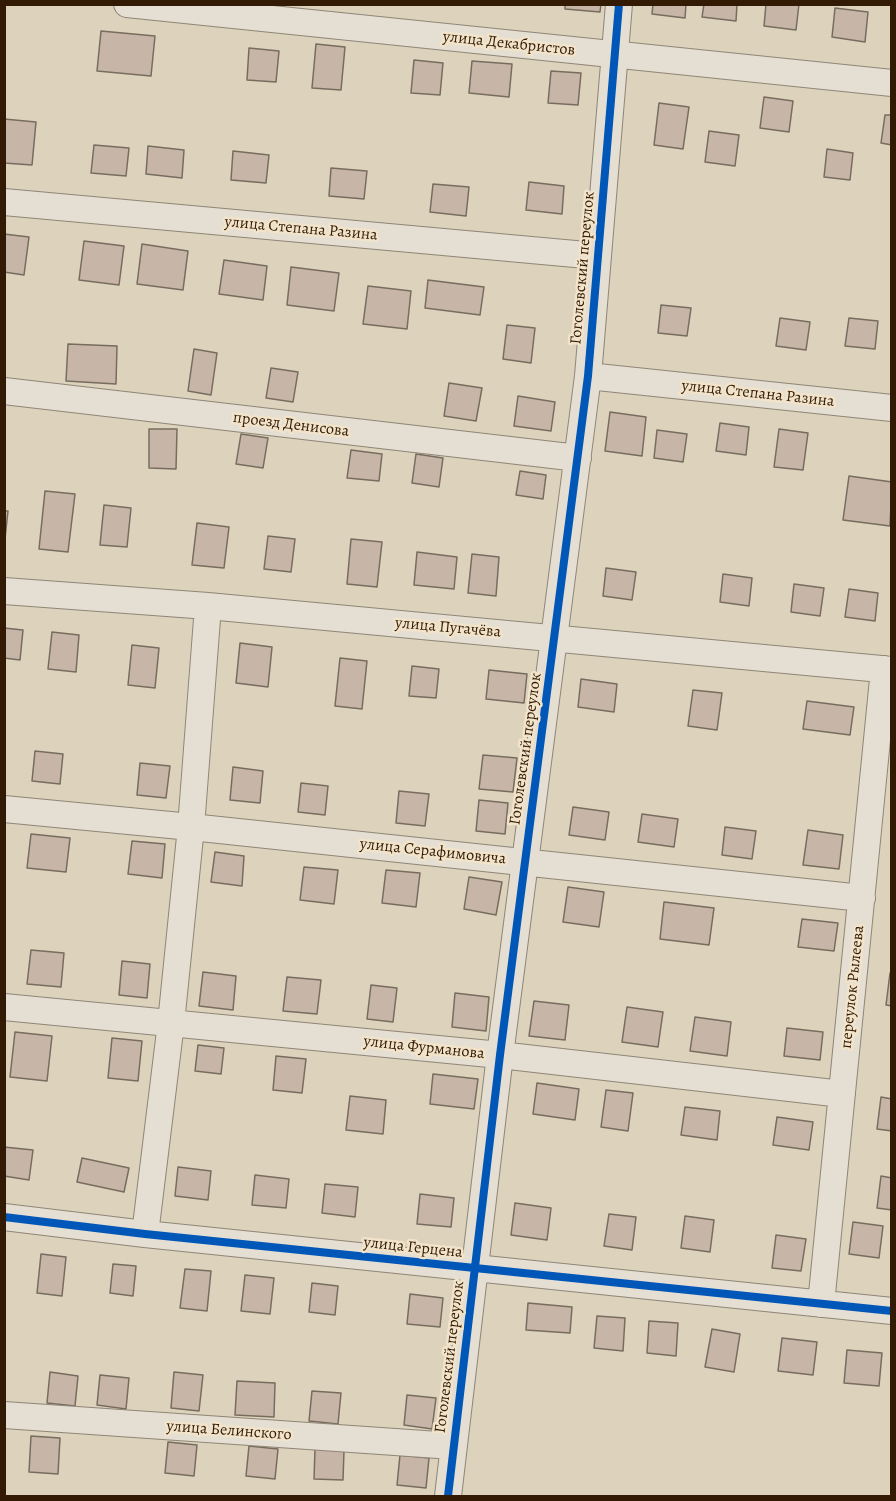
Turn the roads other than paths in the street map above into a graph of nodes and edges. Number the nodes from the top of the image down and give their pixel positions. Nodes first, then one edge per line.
1 (127, 4) edge
2 (619, 4) edge
3 (615, 55) junction
4 (891, 83) edge
5 (4, 202) edge
6 (597, 256) junction
7 (588, 376) junction
8 (4, 391) edge
9 (891, 408) edge
10 (578, 458) junction
11 (4, 591) edge
12 (208, 606) junction
13 (555, 638) junction
14 (888, 670) edge
15 (4, 810) edge
16 (191, 827) junction
17 (525, 862) junction
18 (862, 898) junction
19 (4, 1007) edge
20 (171, 1023) junction
21 (500, 1055) junction
22 (842, 1094) junction
23 (4, 1217) edge
24 (145, 1234) junction
25 (474, 1268) junction
26 (821, 1304) junction
27 (891, 1311) edge
28 (4, 1415) edge
29 (453, 1446) junction
30 (448, 1497) edge

1 - 3 street, улица Декабристов
2 - 3 street, Гоголевский переулок
3 - 4 street, улица Декабристов
3 - 6 street, Гоголевский переулок
5 - 6 street, улица Степана Разина
6 - 7 street, Гоголевский переулок
7 - 9 street, улица Степана Разина
7 - 10 street, Гоголевский переулок
8 - 10 street, проезд Денисова
10 - 13 street, Гоголевский переулок
11 - 12 street, улица Пугачёва
12 - 13 street, улица Пугачёва
12 - 16 street
13 - 14 street, улица Пугачёва
13 - 17 street, Гоголевский переулок
14 - 18 street, переулок Рылеева
15 - 16 street, улица Серафимовича
16 - 17 street, улица Серафимовича
16 - 20 street
17 - 18 street, улица Серафимовича
17 - 21 street, Гоголевский переулок
18 - 22 street, переулок Рылеева
19 - 20 street, улица Фурманова
20 - 21 street, улица Фурманова
20 - 24 street
21 - 22 street, улица Фурманова
21 - 25 street, Гоголевский переулок
22 - 26 street, переулок Рылеева
23 - 24 street, улица Герцена
24 - 25 street, улица Герцена
25 - 26 street, улица Герцена
25 - 29 street, Гоголевский переулок
26 - 27 street, улица Герцена
28 - 29 street, улица Белинского
29 - 30 street, Гоголевский переулок

